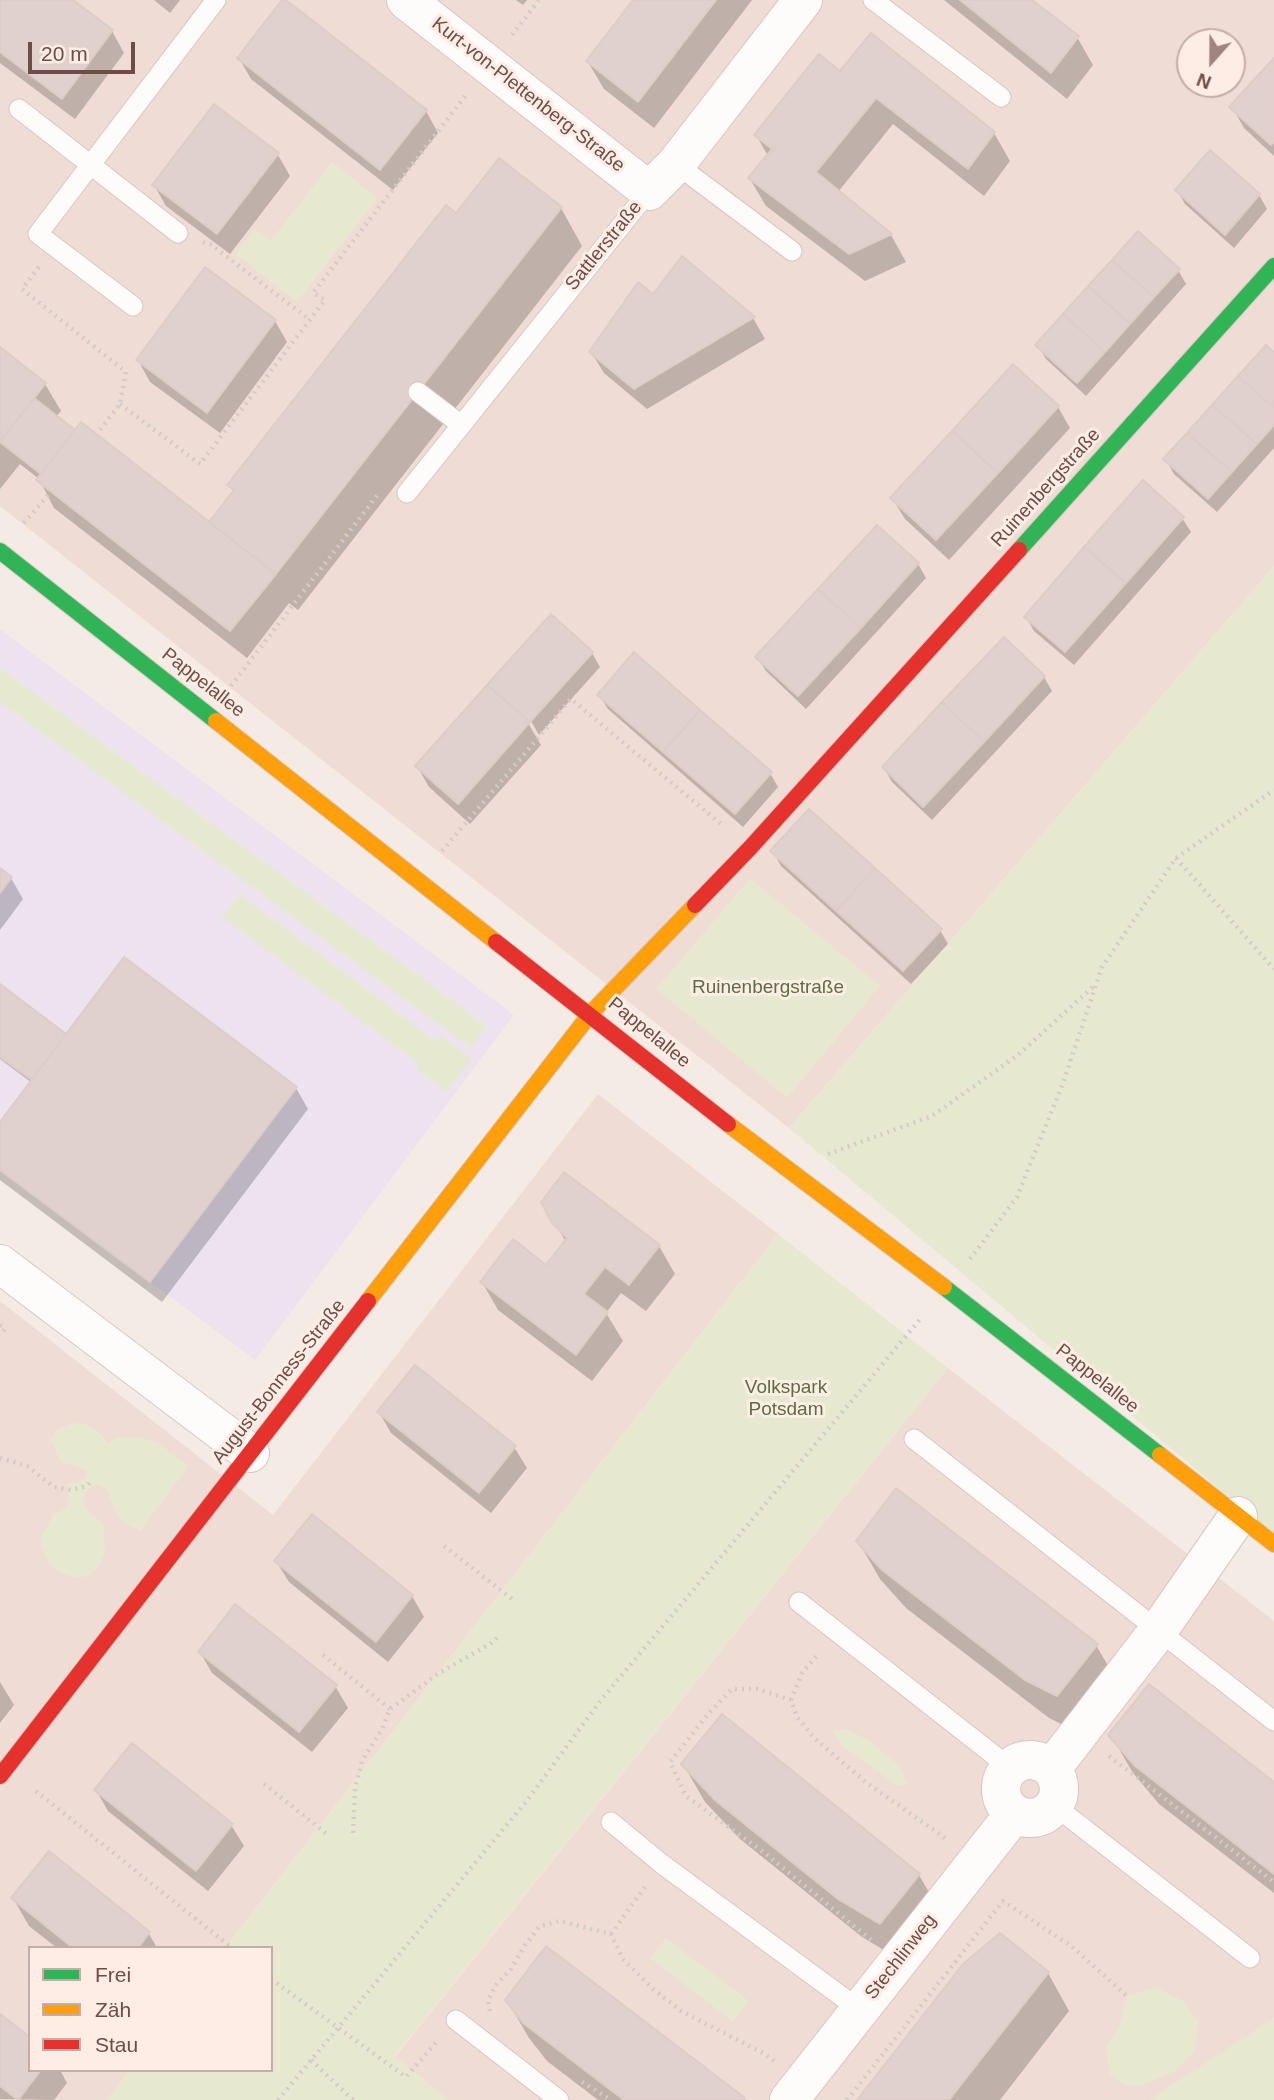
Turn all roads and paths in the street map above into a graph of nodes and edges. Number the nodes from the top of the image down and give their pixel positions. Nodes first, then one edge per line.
1 (216, 0) edge
2 (406, 0) edge
3 (539, 0) edge
4 (803, 0) edge
5 (873, 0) edge
6 (489, 64) junction
7 (1001, 97) dead end
8 (19, 109) dead end
9 (89, 164) junction
10 (676, 164) junction
11 (649, 191) junction
12 (178, 233) joint
13 (54, 246) junction
14 (792, 251) dead end
15 (1274, 266) edge
16 (133, 306) dead end
17 (310, 320) junction
18 (418, 392) dead end
19 (120, 404) junction
20 (460, 424) junction
21 (97, 435) dead end
22 (407, 493) joint
23 (0, 551) edge
24 (209, 715) junction
25 (1274, 790) edge
26 (750, 848) junction
27 (1176, 858) junction
28 (420, 879) junction
29 (1274, 969) edge
30 (1096, 985) junction
31 (591, 1013) junction
32 (785, 1167) junction
33 (0, 1264) edge
34 (946, 1287) junction
35 (0, 1325) edge
36 (0, 1335) edge
37 (914, 1439) dead end
38 (250, 1453) junction
39 (0, 1458) edge
40 (92, 1480) dead end
41 (1238, 1516) junction
42 (1274, 1544) edge
43 (444, 1546) dead end
44 (512, 1599) dead end
45 (799, 1602) dead end
46 (1158, 1631) junction
47 (837, 1632) junction
48 (498, 1637) dead end
49 (323, 1655) dead end
50 (791, 1700) junction
51 (390, 1709) junction
52 (1274, 1721) edge
53 (1078, 1732) junction
54 (1009, 1767) junction
55 (1052, 1768) junction
56 (3, 1772) edge
57 (264, 1784) dead end
58 (1055, 1806) junction
59 (1014, 1814) junction
60 (611, 1822) dead end
61 (353, 1833) dead end
62 (328, 1835) dead end
63 (976, 1862) junction
64 (662, 1864) junction
65 (1274, 1882) edge
66 (1003, 1900) junction
67 (611, 1934) junction
68 (229, 1946) edge
69 (1251, 1958) dead end
70 (899, 1960) junction
71 (273, 1981) edge
72 (1127, 1996) dead end
73 (860, 2010) junction
74 (490, 2014) dead end
75 (456, 2020) joint
76 (336, 2029) junction
77 (311, 2060) junction
78 (577, 2078) dead end
79 (795, 2092) edge
80 (278, 2100) edge
81 (353, 2100) edge
82 (559, 2100) edge
83 (611, 2100) edge
84 (847, 2100) edge

1 - 9 lane
2 - 6 street, Kurt-von-Plettenberg-Straße
3 - 6 path
4 - 10 street, Sattlerstraße
5 - 7 lane
6 - 11 street, Kurt-von-Plettenberg-Straße
6 - 17 path
8 - 9 lane
9 - 12 lane
9 - 13 lane
10 - 11 street, Sattlerstraße
10 - 14 lane
11 - 20 lane, Sattlerstraße
12 - 17 path
13 - 16 lane
13 - 19 path
15 - 26 street, Ruinenbergstraße
17 - 19 path
18 - 20 lane
19 - 21 path
20 - 22 lane, Sattlerstraße
22 - 24 path
23 - 24 street, Pappelallee
24 - 28 street, Pappelallee
25 - 27 path
26 - 28 path
26 - 31 street, Ruinenbergstraße
27 - 29 path
27 - 30 path
28 - 31 street, Pappelallee
30 - 32 path
30 - 34 path
31 - 32 street, Pappelallee
31 - 38 street, August-Bonness-Straße
32 - 34 street, Pappelallee
33 - 38 street
34 - 41 street, Pappelallee
34 - 76 path
35 - 36 path
37 - 46 lane
38 - 56 street, August-Bonness-Straße
39 - 40 path
41 - 42 street, Pappelallee
41 - 46 street
43 - 44 path
45 - 47 lane
46 - 52 lane
46 - 53 street
47 - 50 path
47 - 54 lane
48 - 51 path
49 - 51 path
50 - 63 path
50 - 70 path
51 - 61 path
53 - 55 street
53 - 65 path
54 - 55 street
54 - 59 street
55 - 58 street
56 - 68 path
57 - 62 path
58 - 59 street
58 - 69 lane
59 - 63 street, Stechlinweg
60 - 64 lane
63 - 66 path
63 - 70 street, Stechlinweg
64 - 67 path
64 - 73 lane
66 - 72 path
66 - 84 path
67 - 74 path
67 - 79 path
70 - 73 street, Stechlinweg
71 - 76 path
73 - 79 street, Stechlinweg
75 - 76 path
75 - 82 lane
76 - 77 path
77 - 80 path
77 - 81 path
78 - 83 path

